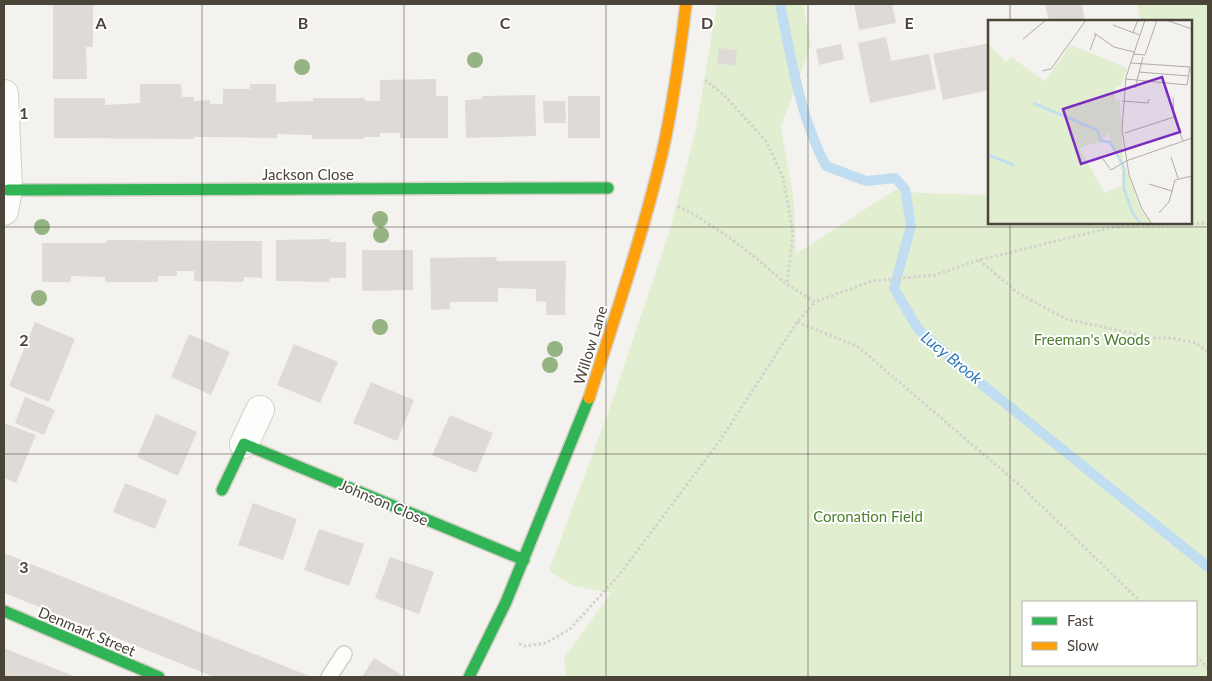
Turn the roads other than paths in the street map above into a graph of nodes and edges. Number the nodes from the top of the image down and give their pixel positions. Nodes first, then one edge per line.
1 (686, 4) edge
2 (4, 94) edge
3 (608, 188) dead end
4 (6, 201) edge
5 (260, 410) dead end
6 (244, 444) junction
7 (222, 490) dead end
8 (524, 560) junction
9 (4, 611) edge
10 (344, 654) dead end
11 (159, 677) edge
12 (329, 677) edge
13 (469, 677) edge

1 - 8 street, Willow Lane
2 - 4 street
3 - 4 street, Jackson Close
5 - 6 street
6 - 7 street
6 - 8 street, Johnson Close
8 - 13 street, Willow Lane
9 - 11 street, Denmark Street
10 - 12 lane

